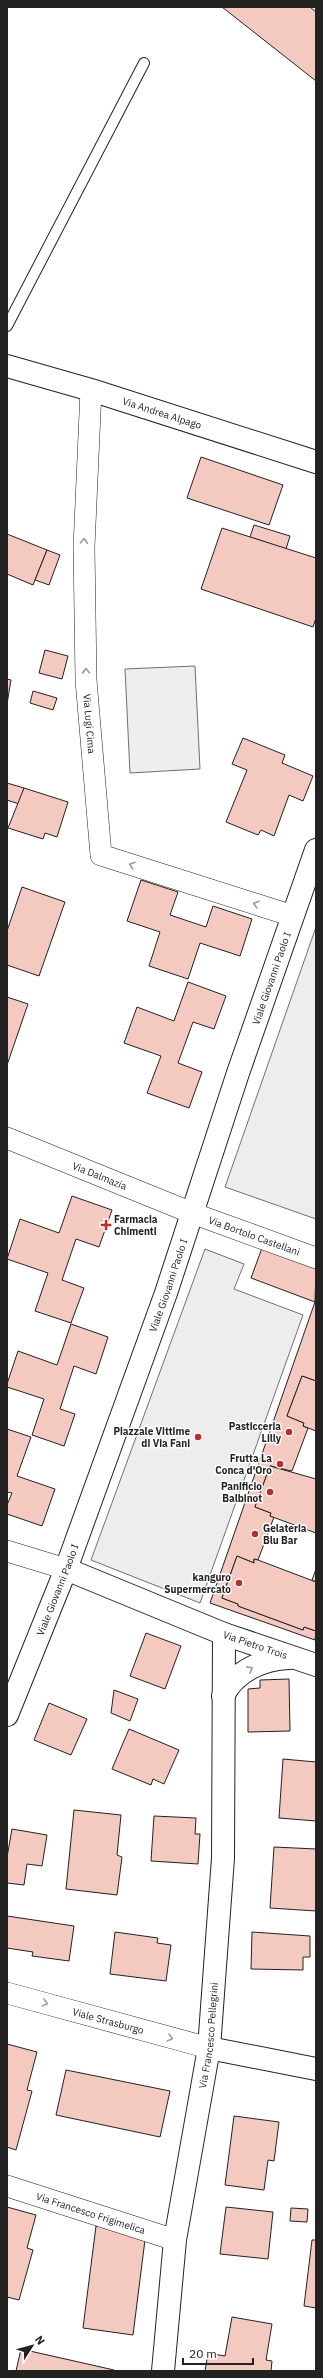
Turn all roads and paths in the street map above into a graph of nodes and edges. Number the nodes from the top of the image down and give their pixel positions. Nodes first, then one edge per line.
1 (144, 64) dead end
2 (7, 326) edge
3 (7, 366) edge
4 (91, 390) junction
5 (316, 462) edge
6 (316, 850) edge
7 (293, 916) junction
8 (7, 1138) edge
9 (192, 1213) junction
10 (316, 1258) edge
11 (7, 1551) edge
12 (66, 1569) junction
13 (224, 1634) junction
14 (293, 1658) junction
15 (316, 1665) edge
16 (223, 1696) junction
17 (7, 1715) edge
18 (7, 1993) edge
19 (209, 2048) junction
20 (316, 2069) edge
21 (7, 2186) edge
22 (175, 2240) junction
23 (163, 2371) edge

1 - 2 lane
3 - 4 street, Via Andrea Alpago
4 - 5 street, Via Andrea Alpago
7 -> 4 street, Via Lugi Cima
6 - 7 street, Viale Giovanni Paolo I
7 - 9 street, Viale Giovanni Paolo I
8 - 9 street, Via Dalmazia
9 - 10 street, Via Bortolo Castellani
9 - 12 street, Viale Giovanni Paolo I
11 - 12 street
12 - 13 street, Via Pietro Trois
12 - 17 street, Viale Giovanni Paolo I
13 - 14 street, Via Pietro Trois
13 - 16 street, Via Francesco Pellegrini
14 - 15 street, Via Pietro Trois
16 -> 14 street
16 - 19 street, Via Francesco Pellegrini
18 -> 19 street, Viale Strasburgo
19 - 20 street
19 - 22 street, Via Francesco Pellegrini
21 - 22 street, Via Francesco Frigimelica
22 - 23 street, Via Francesco Pellegrini

